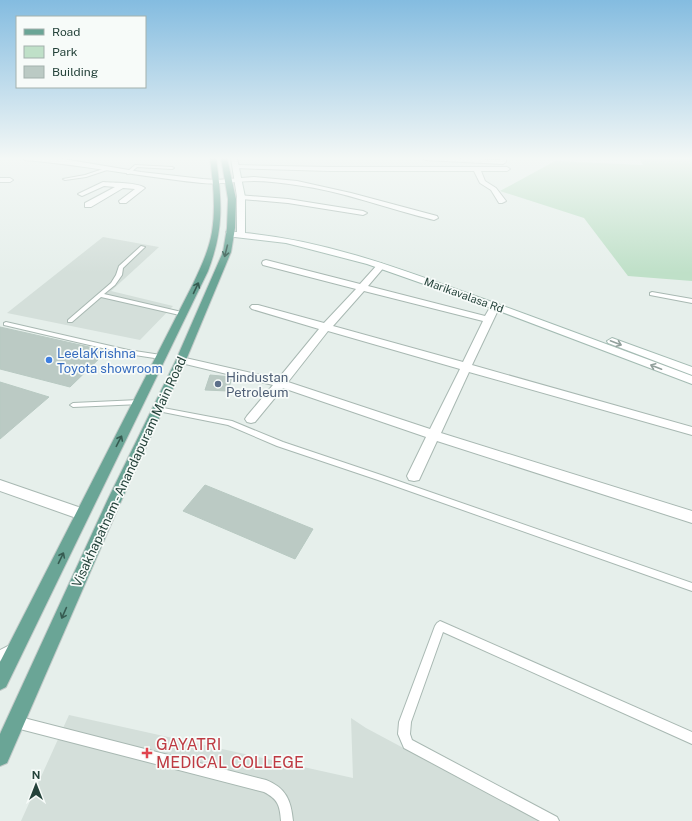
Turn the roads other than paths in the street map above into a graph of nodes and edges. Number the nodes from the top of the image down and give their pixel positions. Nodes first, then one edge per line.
1 (103, 196) edge
2 (130, 196) edge
3 (217, 196) edge
4 (232, 196) edge
5 (357, 196) edge
6 (499, 196) edge
7 (241, 197) joint
8 (123, 201) dead end
9 (502, 201) dead end
10 (88, 204) dead end
11 (363, 213) dead end
12 (434, 218) dead end
13 (235, 231) junction
14 (143, 247) dead end
15 (266, 262) dead end
16 (381, 266) junction
17 (362, 287) junction
18 (652, 294) dead end
19 (99, 295) junction
20 (692, 300) edge
21 (495, 306) junction
22 (255, 307) dead end
23 (184, 314) junction
24 (489, 320) junction
25 (70, 321) dead end
26 (6, 324) dead end
27 (326, 327) junction
28 (161, 357) junction
29 (181, 360) junction
30 (466, 368) junction
31 (692, 371) edge
32 (692, 380) edge
33 (280, 383) junction
34 (139, 402) junction
35 (73, 405) dead end
36 (158, 409) junction
37 (251, 419) dead end
38 (692, 431) edge
39 (434, 435) junction
40 (414, 476) dead end
41 (0, 485) edge
42 (82, 514) junction
43 (692, 517) edge
44 (692, 588) edge
45 (17, 647) junction
46 (0, 656) edge
47 (0, 681) edge
48 (16, 722) junction
49 (692, 738) edge
50 (0, 756) edge
51 (287, 821) edge
52 (553, 821) edge

1 - 10 street
2 - 8 street
23 -> 3 main road, Visakhapatnam - Anandapuram Main Road
4 - 13 main road, Visakhapatnam - Anandapuram Main Road
5 - 12 street
6 - 9 street
7 - 11 street
7 - 13 street
13 - 16 street, Marikavalasa Rd
13 -> 29 main road, Visakhapatnam - Anandapuram Main Road
13 -> 31 street, Marikavalasa Rd
14 - 19 lane
15 - 17 street
16 - 17 street
16 - 21 street, Marikavalasa Rd
17 - 24 street
17 - 27 street
18 - 20 lane
19 - 23 lane
19 - 25 lane
21 - 24 street
32 -> 21 street, Marikavalasa Rd
22 - 27 street
23 - 28 main road, Visakhapatnam - Anandapuram Main Road
24 - 30 street
26 - 28 lane
27 - 30 street
27 - 33 street
28 - 34 main road, Visakhapatnam - Anandapuram Main Road
29 - 33 street
29 - 36 main road, Visakhapatnam - Anandapuram Main Road
30 - 38 street
30 - 39 street
33 - 37 street
33 - 39 street
34 - 35 lane
42 -> 34 main road, Visakhapatnam - Anandapuram Main Road
36 - 44 lane
36 -> 48 main road, Visakhapatnam - Anandapuram Main Road
39 - 40 street
39 - 43 street
41 - 42 street
45 -> 42 main road, Visakhapatnam - Anandapuram Main Road
45 - 46 lane
45 - 47 main road, Visakhapatnam - Anandapuram Main Road
48 - 50 main road, Visakhapatnam - Anandapuram Main Road
48 - 51 lane
49 - 52 lane

